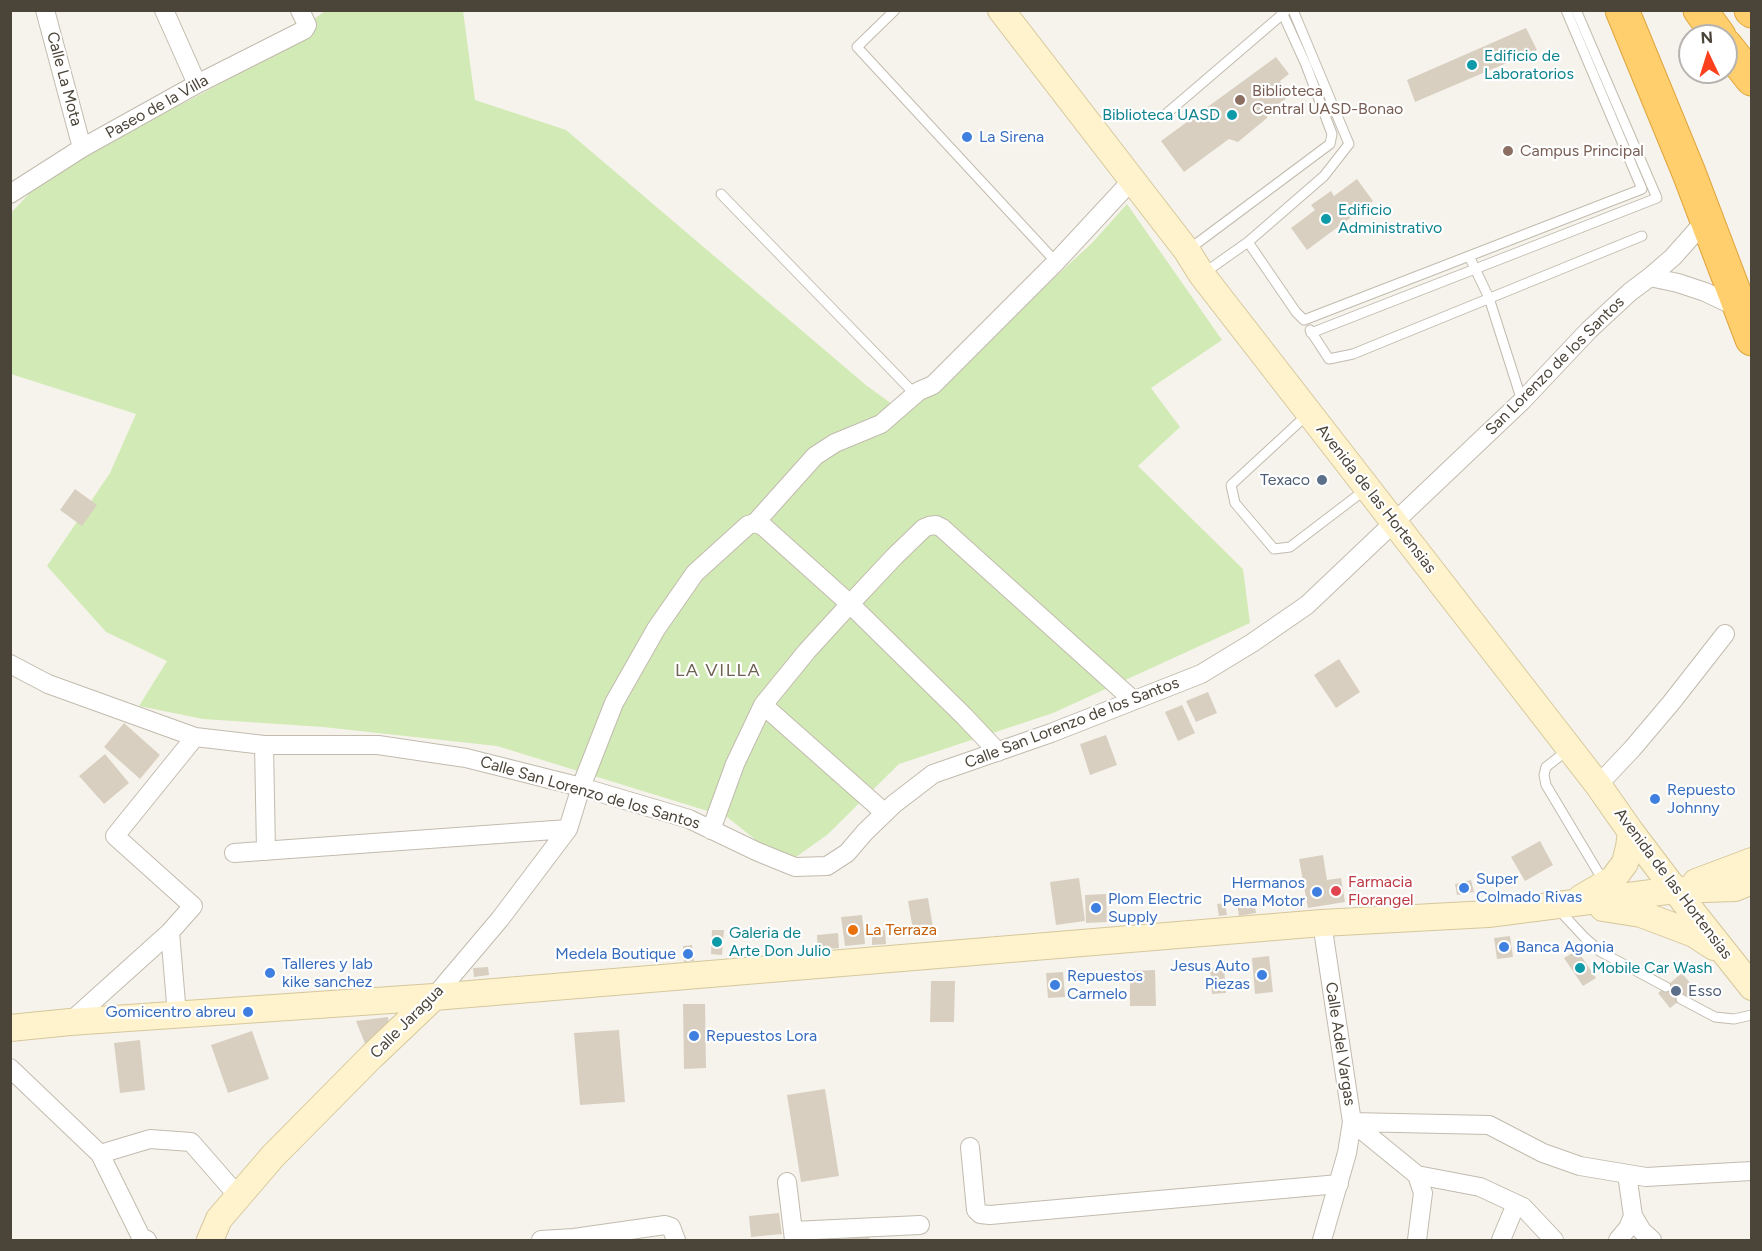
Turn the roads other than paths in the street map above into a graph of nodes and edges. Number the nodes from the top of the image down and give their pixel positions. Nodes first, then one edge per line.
1 (45, 10) edge
2 (164, 10) edge
3 (300, 10) edge
4 (895, 10) edge
5 (1001, 10) edge
6 (1293, 10) edge
7 (1566, 10) edge
8 (1576, 10) edge
9 (1622, 10) edge
10 (1700, 10) edge
11 (1283, 12) edge
12 (1710, 24) edge
13 (1738, 61) edge
14 (1752, 79) edge
15 (197, 84) junction
16 (1166, 114) dead end
17 (82, 148) junction
18 (1132, 179) junction
19 (10, 194) edge
20 (721, 194) dead end
21 (1705, 221) junction
22 (1642, 236) dead end
23 (1248, 242) junction
24 (1187, 251) junction
25 (1469, 256) junction
26 (1056, 262) junction
27 (1475, 269) junction
28 (1202, 275) junction
29 (1650, 278) junction
30 (1489, 297) junction
31 (1738, 308) junction
32 (1304, 320) junction
33 (1311, 333) junction
34 (1752, 339) edge
35 (919, 391) junction
36 (1522, 401) junction
37 (1309, 412) junction
38 (1368, 488) junction
39 (1394, 522) junction
40 (755, 523) junction
41 (849, 604) junction
42 (1725, 634) dead end
43 (10, 664) edge
44 (1132, 700) junction
45 (763, 705) junction
46 (195, 737) junction
47 (264, 746) junction
48 (1570, 748) junction
49 (998, 752) junction
50 (1598, 785) junction
51 (581, 787) junction
52 (885, 813) junction
53 (568, 829) junction
54 (711, 830) junction
55 (1630, 832) junction
56 (266, 851) junction
57 (234, 853) dead end
58 (1752, 861) edge
59 (1752, 882) edge
60 (1605, 884) junction
61 (1675, 890) junction
62 (1564, 904) junction
63 (1322, 923) junction
64 (170, 932) junction
65 (1728, 956) junction
66 (1666, 987) dead end
67 (1752, 987) edge
68 (434, 997) junction
69 (1681, 999) dead end
70 (177, 1015) junction
71 (1752, 1016) edge
72 (70, 1022) junction
73 (10, 1028) edge
74 (10, 1068) edge
75 (1352, 1122) junction
76 (970, 1148) dead end
77 (100, 1154) junction
78 (1752, 1171) edge
79 (1627, 1174) junction
80 (1417, 1175) junction
81 (787, 1182) dead end
82 (1339, 1184) junction
83 (239, 1197) junction
84 (1516, 1204) junction
85 (1633, 1216) junction
86 (920, 1226) dead end
87 (794, 1236) edge
88 (575, 1239) edge
89 (147, 1240) edge
90 (210, 1240) edge
91 (541, 1240) edge
92 (676, 1240) edge
93 (1322, 1240) edge
94 (1417, 1240) edge
95 (1502, 1240) edge
96 (1554, 1240) edge
97 (1618, 1240) edge
98 (1652, 1240) edge

1 - 17 street, Calle La Mota
2 - 15 street
3 - 15 street, Paseo de la Villa
4 - 26 lane
5 - 18 main road, Avenida de las Hortensias
6 - 23 lane
7 - 25 lane
8 - 27 lane
9 - 21 highway
10 - 12 highway
11 - 16 lane
11 - 24 lane
13 - 14 highway
15 - 17 street, Paseo de la Villa
17 - 19 street, Paseo de la Villa
18 - 24 main road, Avenida de las Hortensias
18 - 26 street, Calle Jaragua
20 - 35 lane
21 - 29 street, San Lorenzo de los Santos
21 - 31 highway
22 - 30 lane
23 - 28 lane
23 - 32 lane
24 - 28 main road, Avenida de las Hortensias
25 - 27 lane
25 - 32 lane
26 - 35 street, Calle Jaragua
27 - 30 lane
27 - 33 lane
28 - 37 main road, Avenida de las Hortensias
29 - 31 street
29 - 36 street, San Lorenzo de los Santos
30 - 33 lane
30 - 36 lane
31 - 34 highway
32 - 33 lane
35 - 40 street, Calle Jaragua
36 - 39 street, San Lorenzo de los Santos
37 - 38 main road, Avenida de las Hortensias
37 - 38 lane
38 - 39 main road, Avenida de las Hortensias
39 - 44 street, Calle San Lorenzo de los Santos
39 - 48 main road, Avenida de las Hortensias
40 - 41 street
40 - 51 street, Calle Jaragua
41 - 44 street
41 - 45 street
41 - 49 street
42 - 50 street
43 - 46 street, Calle San Lorenzo de los Santos
44 - 49 street, Calle San Lorenzo de los Santos
45 - 52 street
45 - 54 street
46 - 47 street, Calle San Lorenzo de los Santos
46 - 64 street
47 - 51 street, Calle San Lorenzo de los Santos
47 - 56 street
48 - 50 main road, Avenida de las Hortensias
48 - 60 lane
49 - 52 street, Calle San Lorenzo de los Santos
50 - 55 main road, Avenida de las Hortensias
51 - 53 street, Calle Jaragua
51 - 54 street, Calle San Lorenzo de los Santos
52 - 54 street, Calle San Lorenzo de los Santos
53 - 56 street
53 - 68 street, Calle Jaragua
55 - 60 main road
55 - 61 main road, Avenida de las Hortensias
56 - 57 street
58 - 61 main road
59 - 61 main road
60 - 62 main road
61 - 62 main road
61 - 65 main road, Avenida de las Hortensias
62 - 63 main road
62 - 65 main road
62 - 66 lane
63 - 68 main road
63 - 75 street, Calle Adel Vargas
64 - 70 street
64 - 72 street
65 - 67 main road, Avenida de las Hortensias
68 - 70 main road
68 - 83 main road, Calle Jaragua
69 - 71 lane
70 - 72 main road
72 - 73 main road
74 - 77 street
75 - 79 street
75 - 80 street, Calle Adel Vargas
75 - 82 street
76 - 82 street
77 - 83 street
77 - 89 street
78 - 79 street
79 - 85 street
80 - 84 street
80 - 94 street
81 - 87 street
82 - 93 street
83 - 90 main road, Calle Jaragua
84 - 95 street
84 - 96 street
85 - 97 street
85 - 98 street
86 - 87 street
88 - 91 street
88 - 92 street

